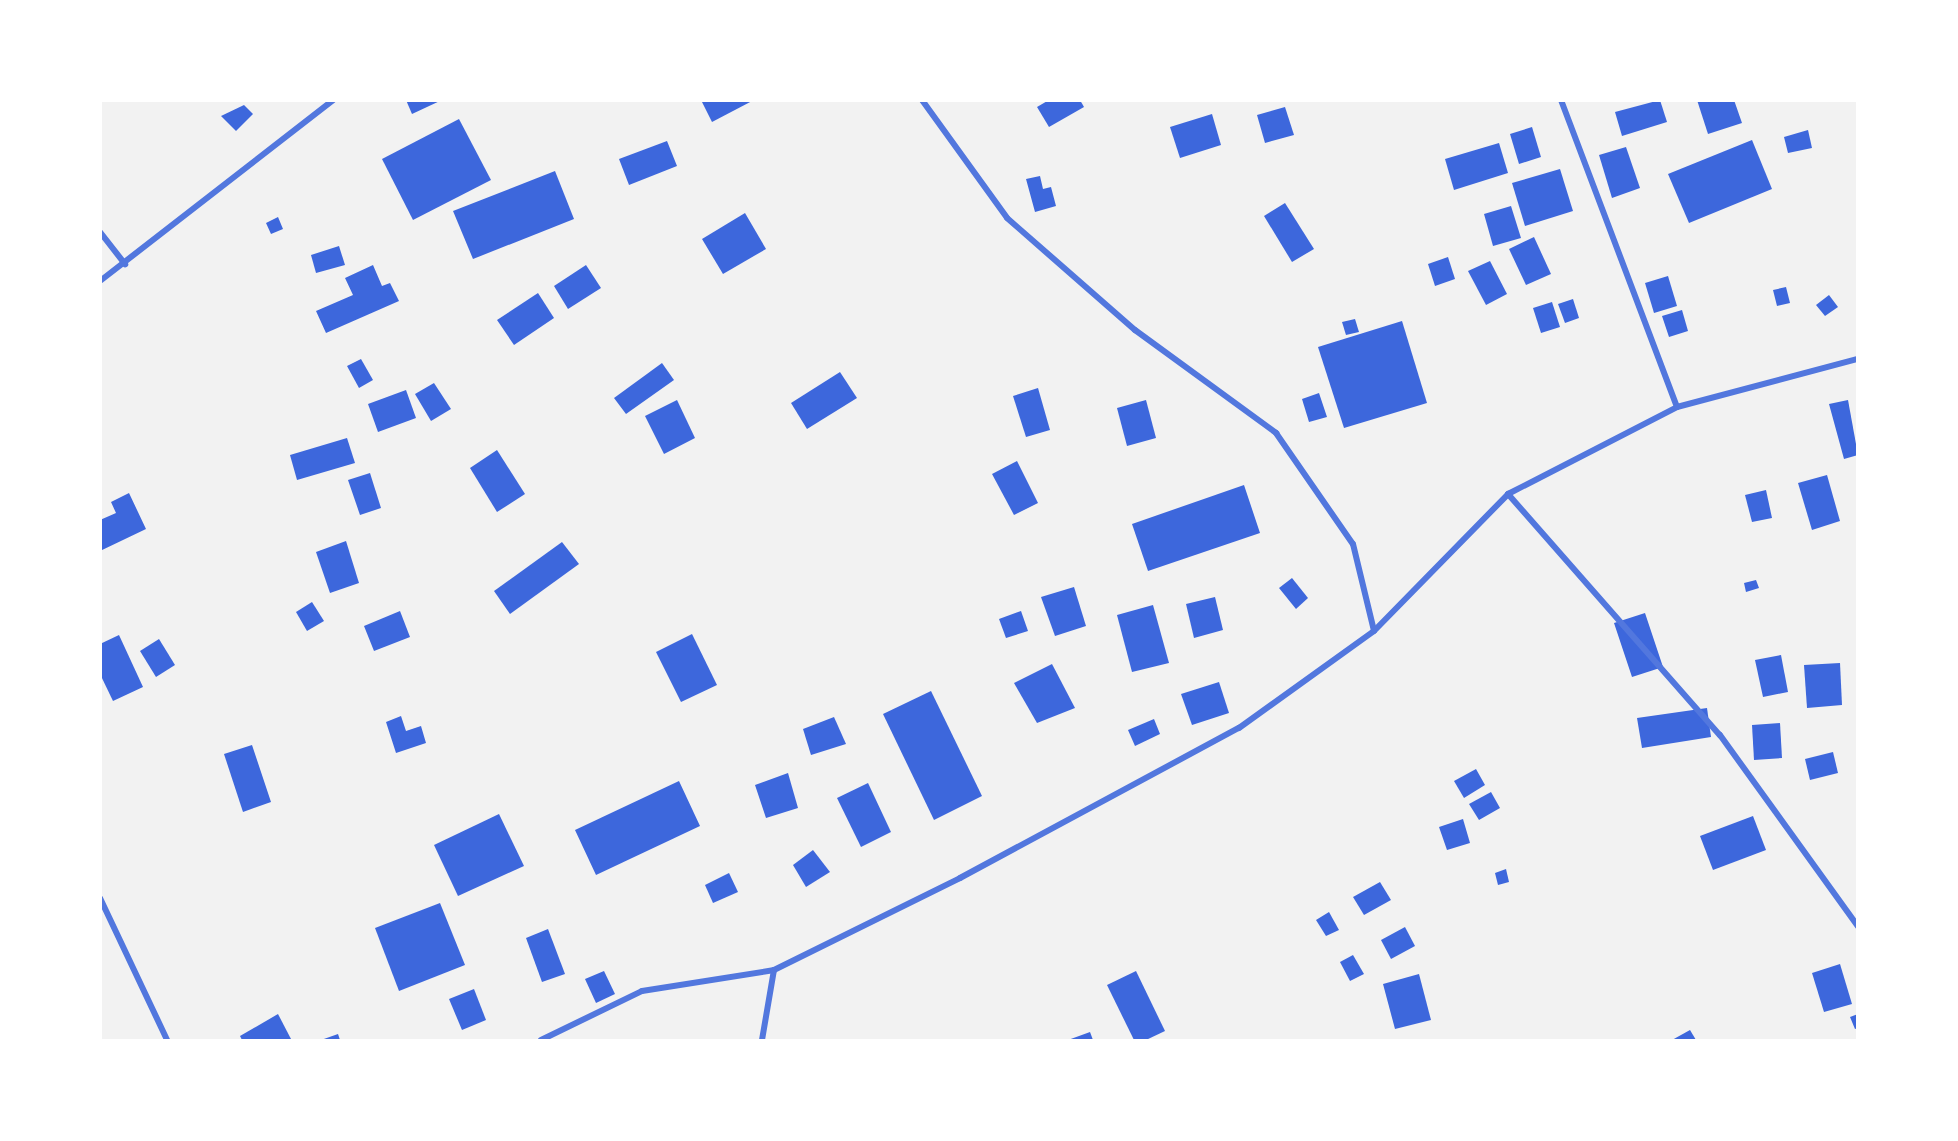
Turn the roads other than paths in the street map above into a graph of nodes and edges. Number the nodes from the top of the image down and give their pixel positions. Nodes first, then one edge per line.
1 (333, 100) edge
2 (921, 100) edge
3 (1561, 100) edge
4 (100, 232) edge
5 (125, 264) junction
6 (100, 281) edge
7 (1857, 359) edge
8 (1677, 407) junction
9 (1508, 494) junction
10 (1374, 631) junction
11 (100, 898) edge
12 (1857, 926) edge
13 (774, 970) junction
14 (167, 1041) edge
15 (541, 1041) edge
16 (762, 1041) edge

1 - 5 street
2 - 10 street
3 - 8 street
4 - 5 street
5 - 6 street
7 - 8 street
8 - 9 street
9 - 10 street
9 - 12 street
10 - 13 street
11 - 14 street
13 - 15 street
13 - 16 street

